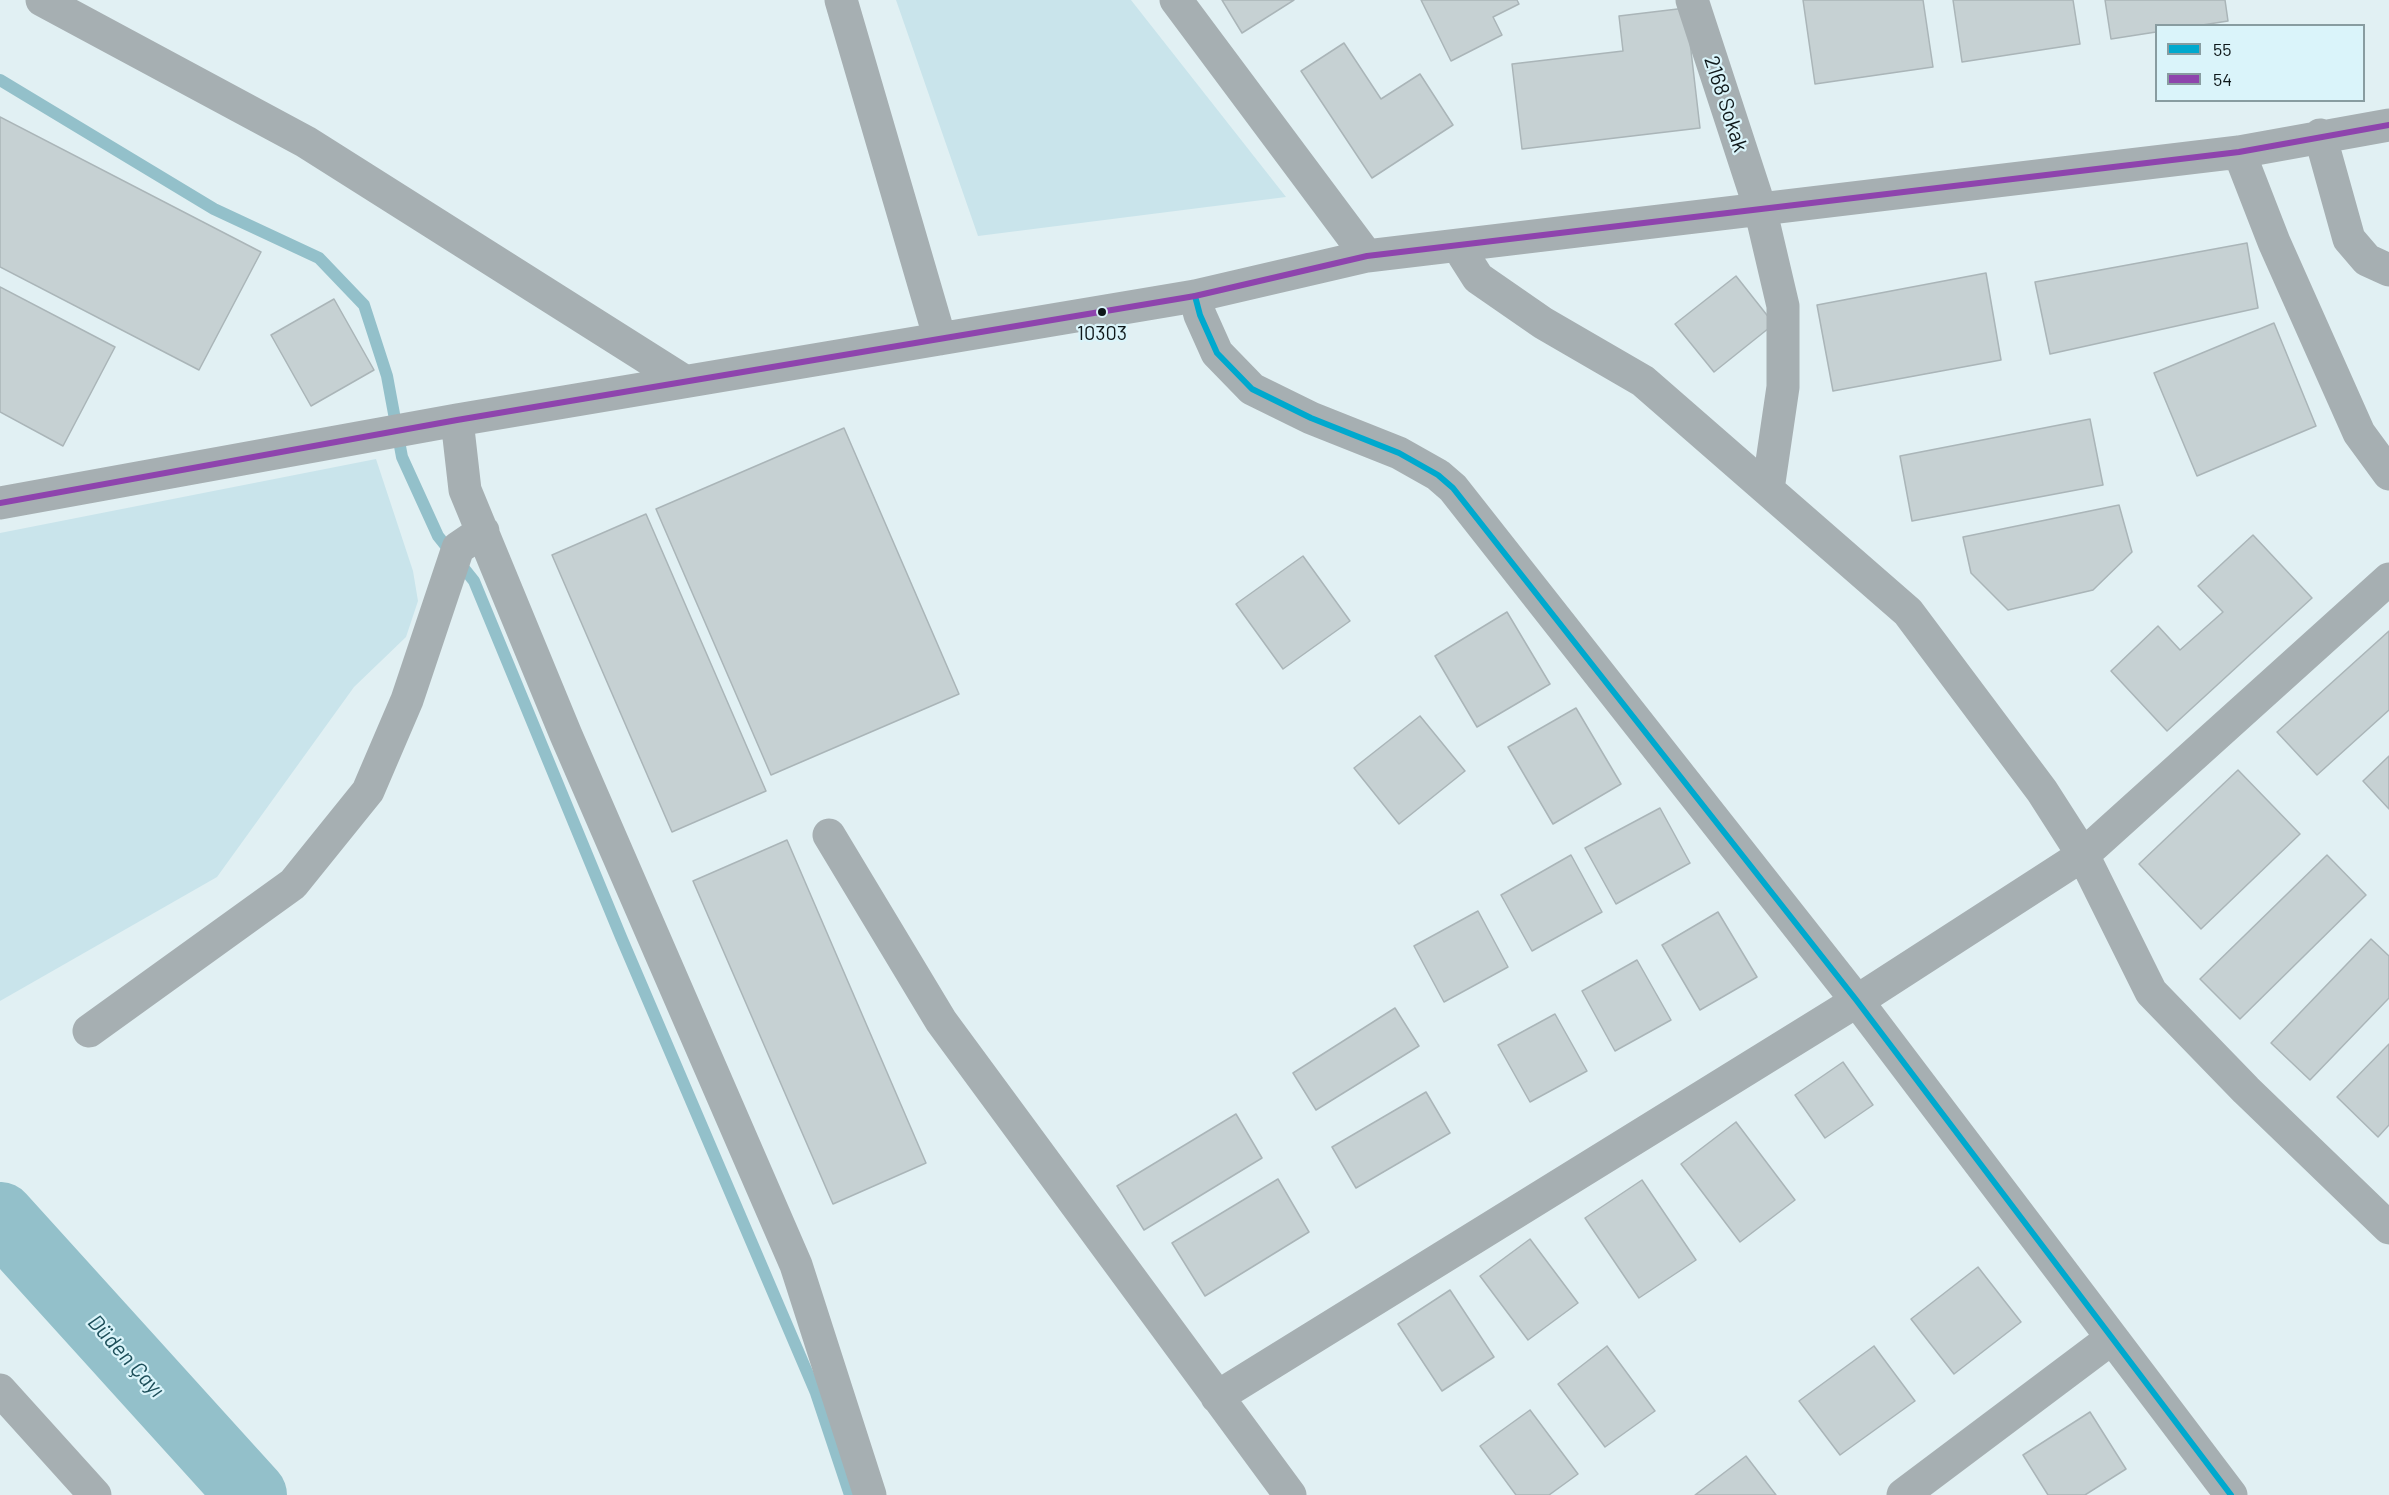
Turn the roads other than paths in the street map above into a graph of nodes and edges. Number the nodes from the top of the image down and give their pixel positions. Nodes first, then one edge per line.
1 (42, 0) edge
2 (842, 0) edge
3 (1176, 0) edge
4 (1692, 0) edge
5 (2389, 125) edge
6 (2320, 135) junction
7 (2238, 152) junction
8 (1760, 208) junction
9 (1462, 246) junction
10 (1367, 256) junction
11 (2389, 270) edge
12 (1195, 296) junction
13 (939, 339) junction
14 (684, 381) junction
15 (449, 422) junction
16 (2387, 467) edge
17 (1768, 489) junction
18 (0, 503) edge
19 (470, 540) junction
20 (2389, 579) edge
21 (829, 836) dead end
22 (2083, 855) junction
23 (1857, 1001) junction
24 (89, 1031) dead end
25 (2389, 1228) edge
26 (2112, 1338) junction
27 (0, 1390) edge
28 (1217, 1397) junction
29 (95, 1495) edge
30 (870, 1495) edge
31 (1290, 1495) edge
32 (1903, 1495) edge
33 (2231, 1495) edge

1 - 14 street
2 - 13 street
3 - 10 street
4 - 8 street, 2168 Sokak
5 - 6 street
6 - 7 street
6 - 11 street
7 - 8 street
7 - 16 street
8 - 9 street
8 - 17 street, 2168 Sokak
9 - 10 street
9 - 17 street
10 - 12 street
12 - 13 street
12 - 23 street
13 - 14 street
14 - 15 street
15 - 18 street
15 - 19 street
17 - 22 street
19 - 24 street
19 - 30 street
20 - 22 street
21 - 28 street
22 - 23 street
22 - 25 street
23 - 26 street
23 - 28 street
26 - 32 street
26 - 33 street
27 - 29 street
28 - 31 street

